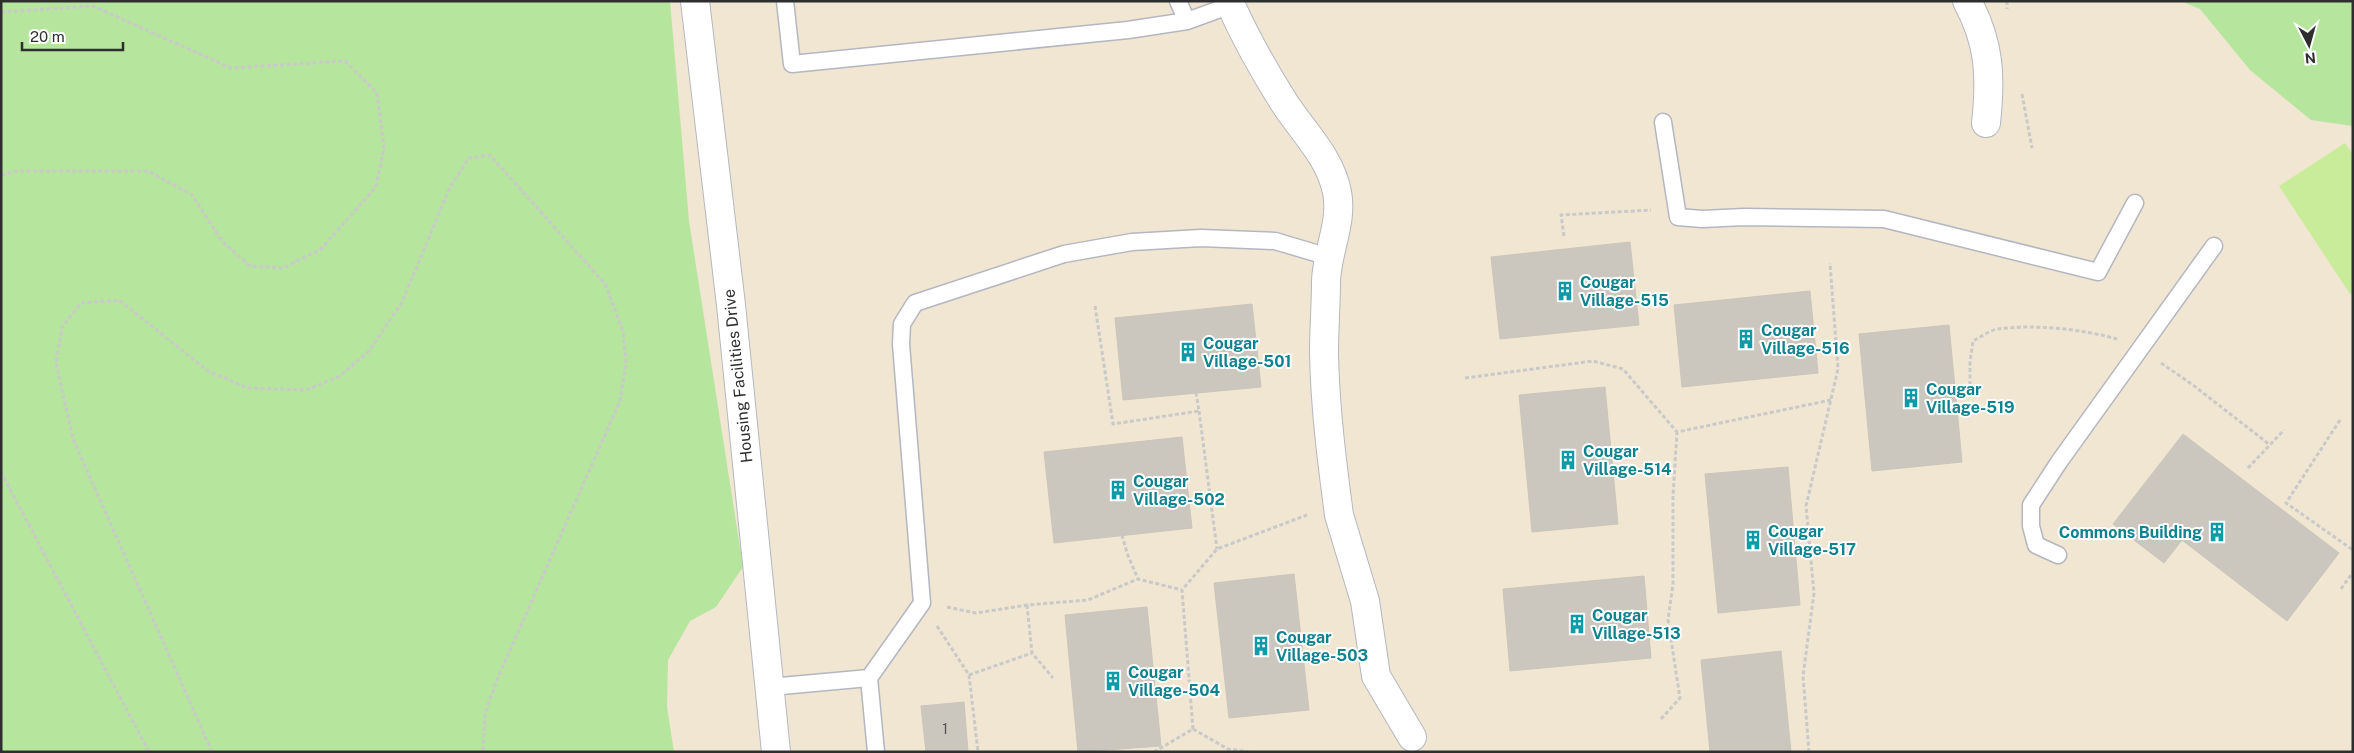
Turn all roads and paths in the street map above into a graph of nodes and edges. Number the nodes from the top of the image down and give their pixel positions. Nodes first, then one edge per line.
1 (695, 1) edge
2 (785, 1) edge
3 (1178, 1) edge
4 (1967, 1) edge
5 (1230, 3) edge
6 (1, 12) edge
7 (1186, 21) junction
8 (1663, 122) dead end
9 (1986, 123) dead end
10 (1, 175) edge
11 (2135, 203) dead end
12 (1656, 210) dead end
13 (1564, 236) dead end
14 (2214, 246) dead end
15 (1329, 258) junction
16 (1830, 263) dead end
17 (1095, 306) dead end
18 (1465, 378) dead end
19 (1196, 393) dead end
20 (1831, 400) junction
21 (1199, 411) junction
22 (2340, 420) dead end
23 (2284, 430) dead end
24 (1677, 432) junction
25 (2248, 468) dead end
26 (1, 472) edge
27 (1338, 503) junction
28 (1122, 535) dead end
29 (1217, 549) junction
30 (2353, 550) edge
31 (2058, 555) dead end
32 (2353, 572) edge
33 (1138, 579) junction
34 (2341, 589) dead end
35 (1182, 590) junction
36 (922, 603) junction
37 (1027, 605) junction
38 (1032, 653) junction
39 (969, 675) junction
40 (869, 678) junction
41 (1053, 678) dead end
42 (770, 687) junction
43 (1661, 719) dead end
44 (1193, 729) junction
45 (1412, 737) dead end
46 (149, 752) edge
47 (212, 752) edge
48 (483, 752) edge
49 (776, 752) edge
50 (876, 752) edge
51 (978, 752) edge
52 (1154, 752) edge
53 (1249, 752) edge
54 (1809, 752) edge

1 - 42 street, Housing Facilities Drive
2 - 7 lane
3 - 7 lane
4 - 9 street
5 - 7 lane
5 - 15 street
6 - 10 path
8 - 11 lane
12 - 13 path
14 - 31 lane
15 - 27 street
15 - 36 lane
16 - 20 path
17 - 21 path
18 - 24 path
19 - 21 path
20 - 24 path
20 - 54 path
21 - 29 path
22 - 30 path
23 - 25 path
24 - 43 path
26 - 46 path
27 - 29 path
27 - 45 street
28 - 33 path
29 - 35 path
32 - 34 path
33 - 35 path
33 - 37 path
35 - 44 path
36 - 37 path
36 - 39 path
36 - 40 lane
37 - 38 path
38 - 39 path
38 - 41 path
39 - 51 path
40 - 42 lane
40 - 50 lane
42 - 49 street, Housing Facilities Drive
44 - 52 path
44 - 53 path
47 - 48 path

